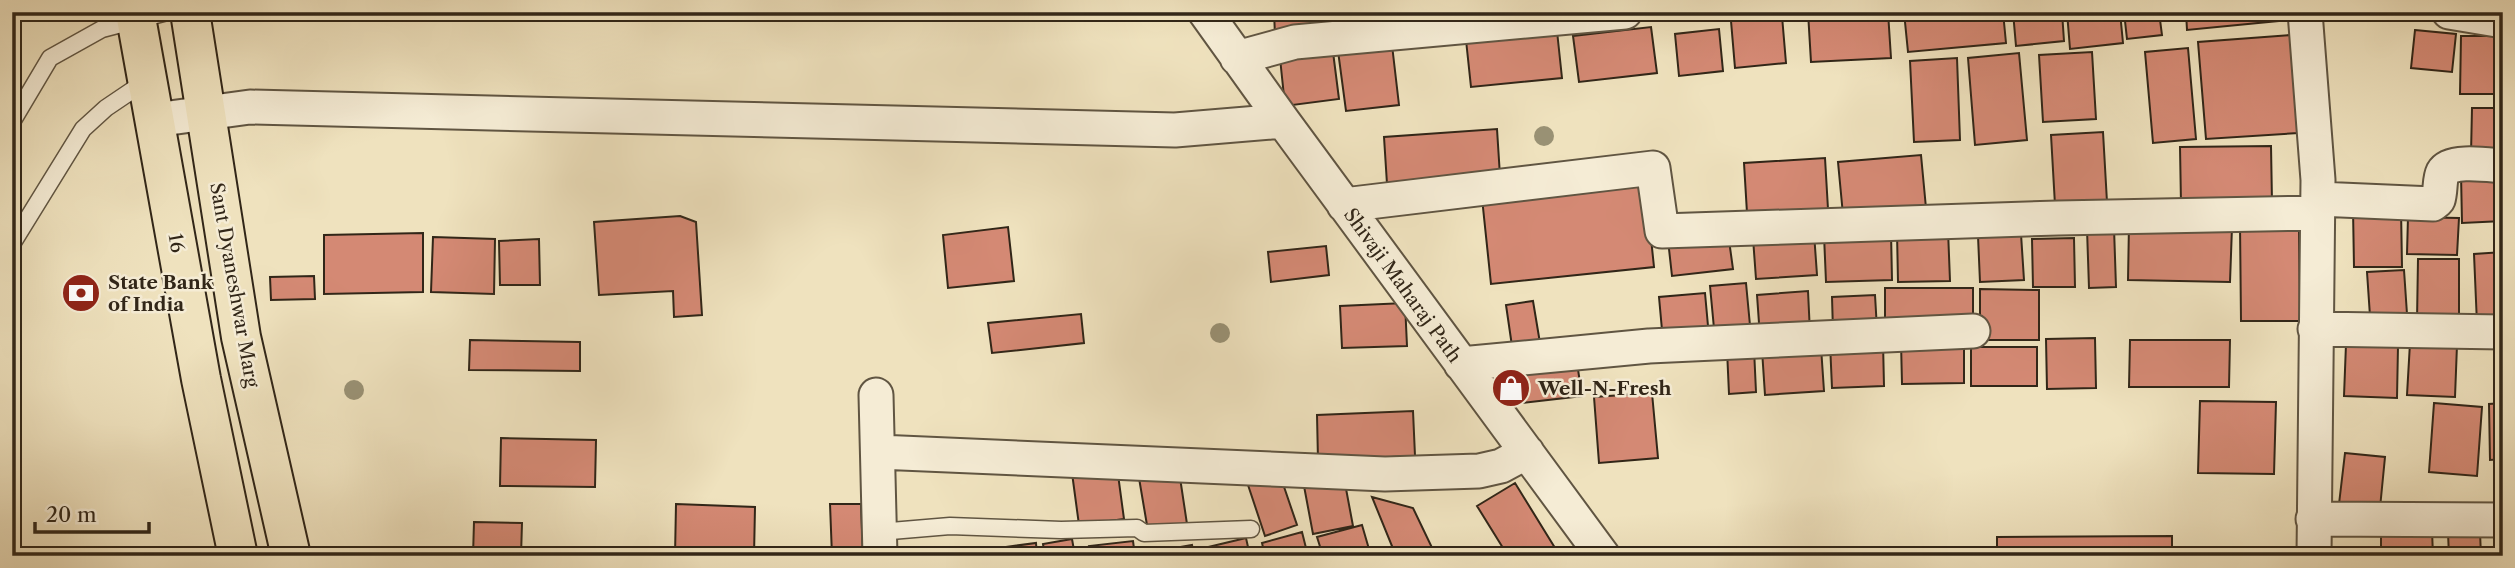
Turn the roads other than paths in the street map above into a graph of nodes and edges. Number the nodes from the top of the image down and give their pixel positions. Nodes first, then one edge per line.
1 (190, 12) edge
2 (1205, 12) edge
3 (1625, 12) edge
4 (2305, 12) edge
5 (146, 14) edge
6 (1237, 58) junction
7 (148, 80) junction
8 (206, 113) junction
9 (155, 120) junction
10 (1283, 121) junction
11 (12, 122) edge
12 (2503, 166) edge
13 (1344, 205) junction
14 (2318, 206) junction
15 (12, 244) edge
16 (2315, 329) junction
17 (1973, 331) dead end
18 (2503, 332) edge
19 (1461, 364) junction
20 (876, 395) dead end
21 (878, 452) junction
22 (1527, 453) junction
23 (2313, 519) junction
24 (2503, 520) edge
25 (1251, 529) dead end
26 (880, 544) edge
27 (238, 556) edge
28 (291, 556) edge
29 (1604, 556) edge
30 (2314, 556) edge

1 - 8 main road, Sant Dyaneshwar Marg
2 - 6 street, Shivaji Maharaj Path
3 - 6 street
4 - 14 street
5 - 7 main road, 16
5 - 11 lane
6 - 10 street, Shivaji Maharaj Path
7 - 9 main road, 16
7 - 15 lane
8 - 9 street
8 - 10 street
8 - 28 main road, Sant Dyaneshwar Marg
9 - 27 main road, 16
10 - 13 street, Shivaji Maharaj Path
12 - 14 street
13 - 14 street
13 - 19 street, Shivaji Maharaj Path
14 - 16 street
16 - 18 street
16 - 23 street
17 - 19 street
19 - 22 street, Shivaji Maharaj Path
20 - 21 street
21 - 22 street
21 - 26 street
22 - 29 street, Shivaji Maharaj Path
23 - 24 street
23 - 30 street
25 - 26 lane

